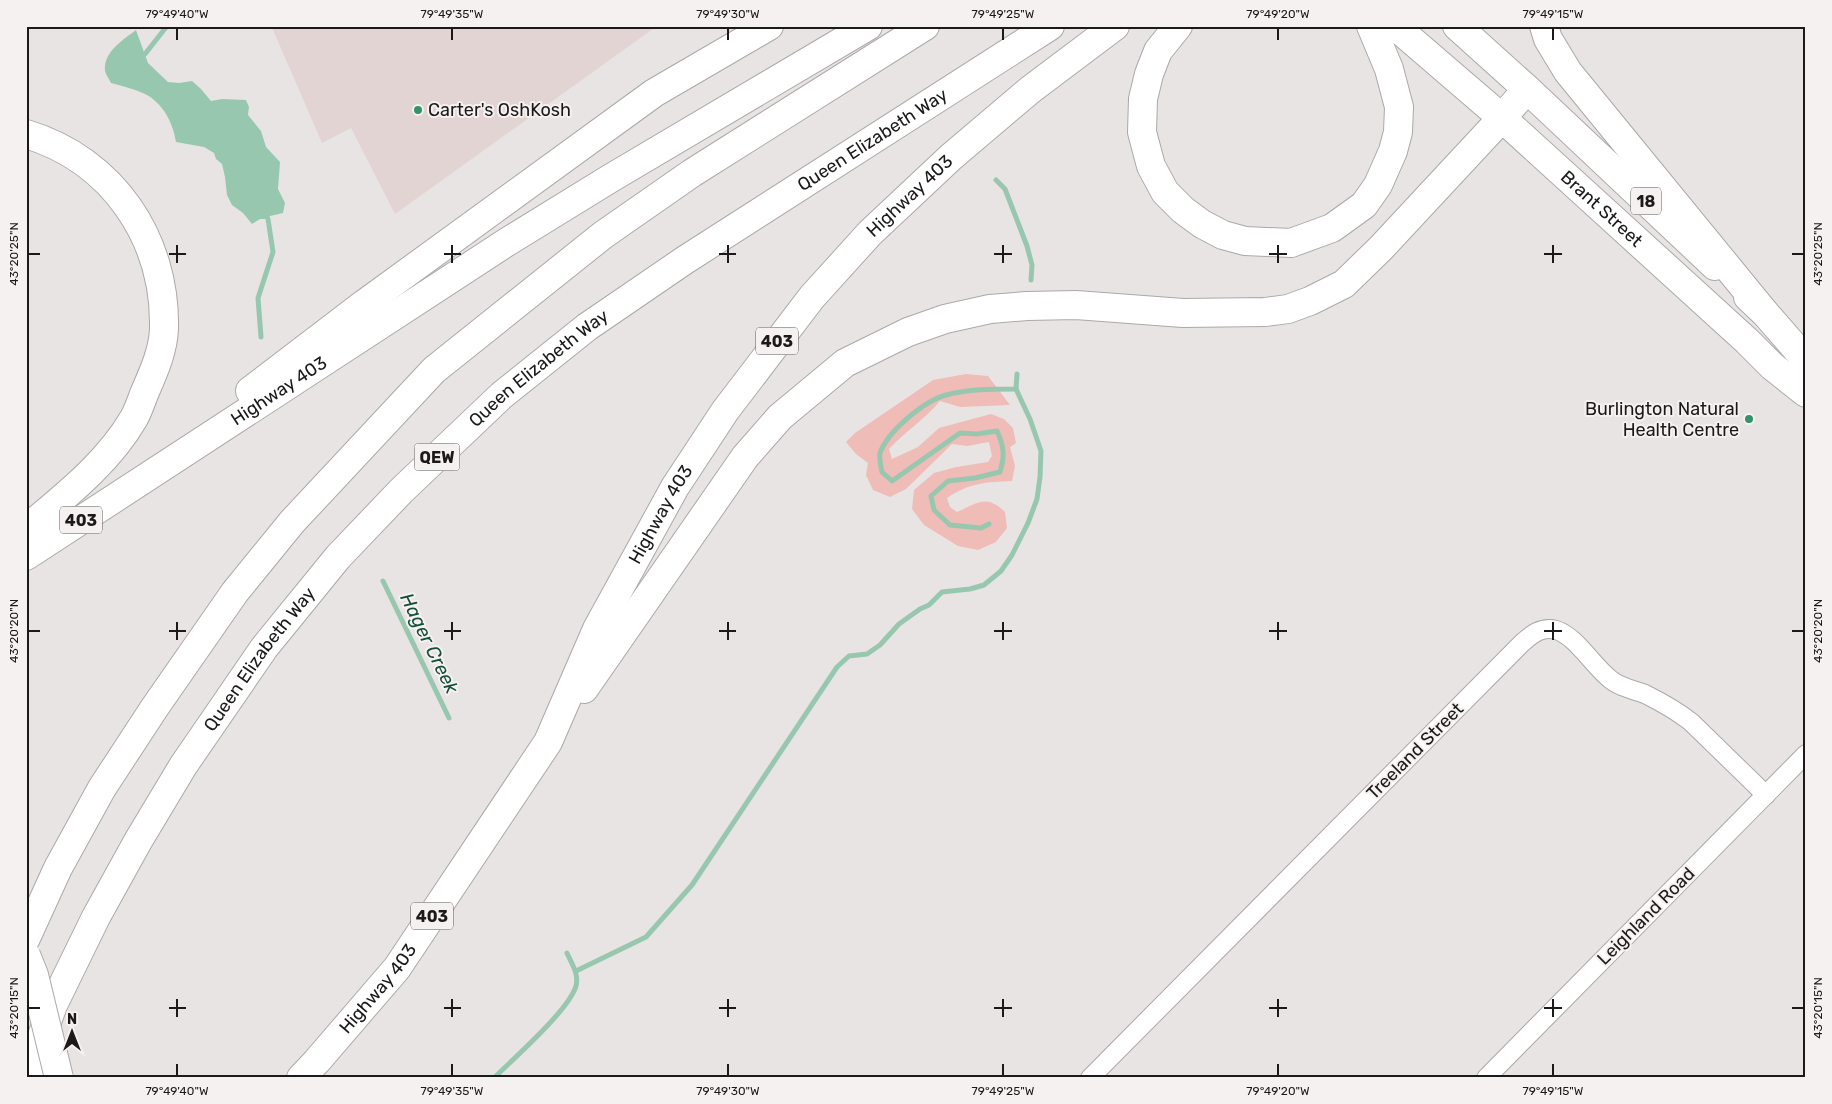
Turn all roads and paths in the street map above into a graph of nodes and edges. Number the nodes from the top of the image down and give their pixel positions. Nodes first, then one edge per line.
1 (747, 26) edge
2 (769, 26) edge
3 (868, 26) edge
4 (925, 26) edge
5 (1050, 26) edge
6 (1115, 26) edge
7 (1178, 26) edge
8 (1371, 26) edge
9 (1395, 26) edge
10 (1457, 26) edge
11 (1544, 26) edge
12 (1527, 89) junction
13 (654, 93) junction
14 (1502, 118) junction
15 (26, 134) edge
16 (1766, 313) junction
17 (1806, 360) edge
18 (1804, 387) edge
19 (136, 483) junction
20 (26, 529) edge
21 (26, 556) edge
22 (548, 742) junction
23 (1806, 754) edge
24 (1766, 795) junction
25 (26, 938) edge
26 (26, 955) edge
27 (1093, 1077) edge
28 (27, 1078) edge
29 (59, 1078) edge
30 (301, 1078) edge
31 (1486, 1078) edge

1 - 13 main road
2 - 13 main road
3 - 19 main road, Highway 403 / 403
4 - 25 main road
5 - 28 main road, Queen Elizabeth Way / QEW
6 - 22 main road, Highway 403 / 403
7 - 8 main road
9 - 14 main road, Brant Street / 18
10 - 12 main road, Brant Street / 18
11 - 16 main road
12 - 14 main road
12 - 16 main road, Brant Street / 18
13 - 19 main road
14 - 18 main road, Brant Street / 18
14 - 22 main road
15 - 20 main road
16 - 17 main road, Brant Street / 18
19 - 21 main road, Highway 403 / 403
22 - 30 main road, Highway 403 / 403
23 - 24 street, Leighland Road
24 - 27 street, Treeland Street
24 - 31 street, Leighland Road
26 - 29 main road, bridge

